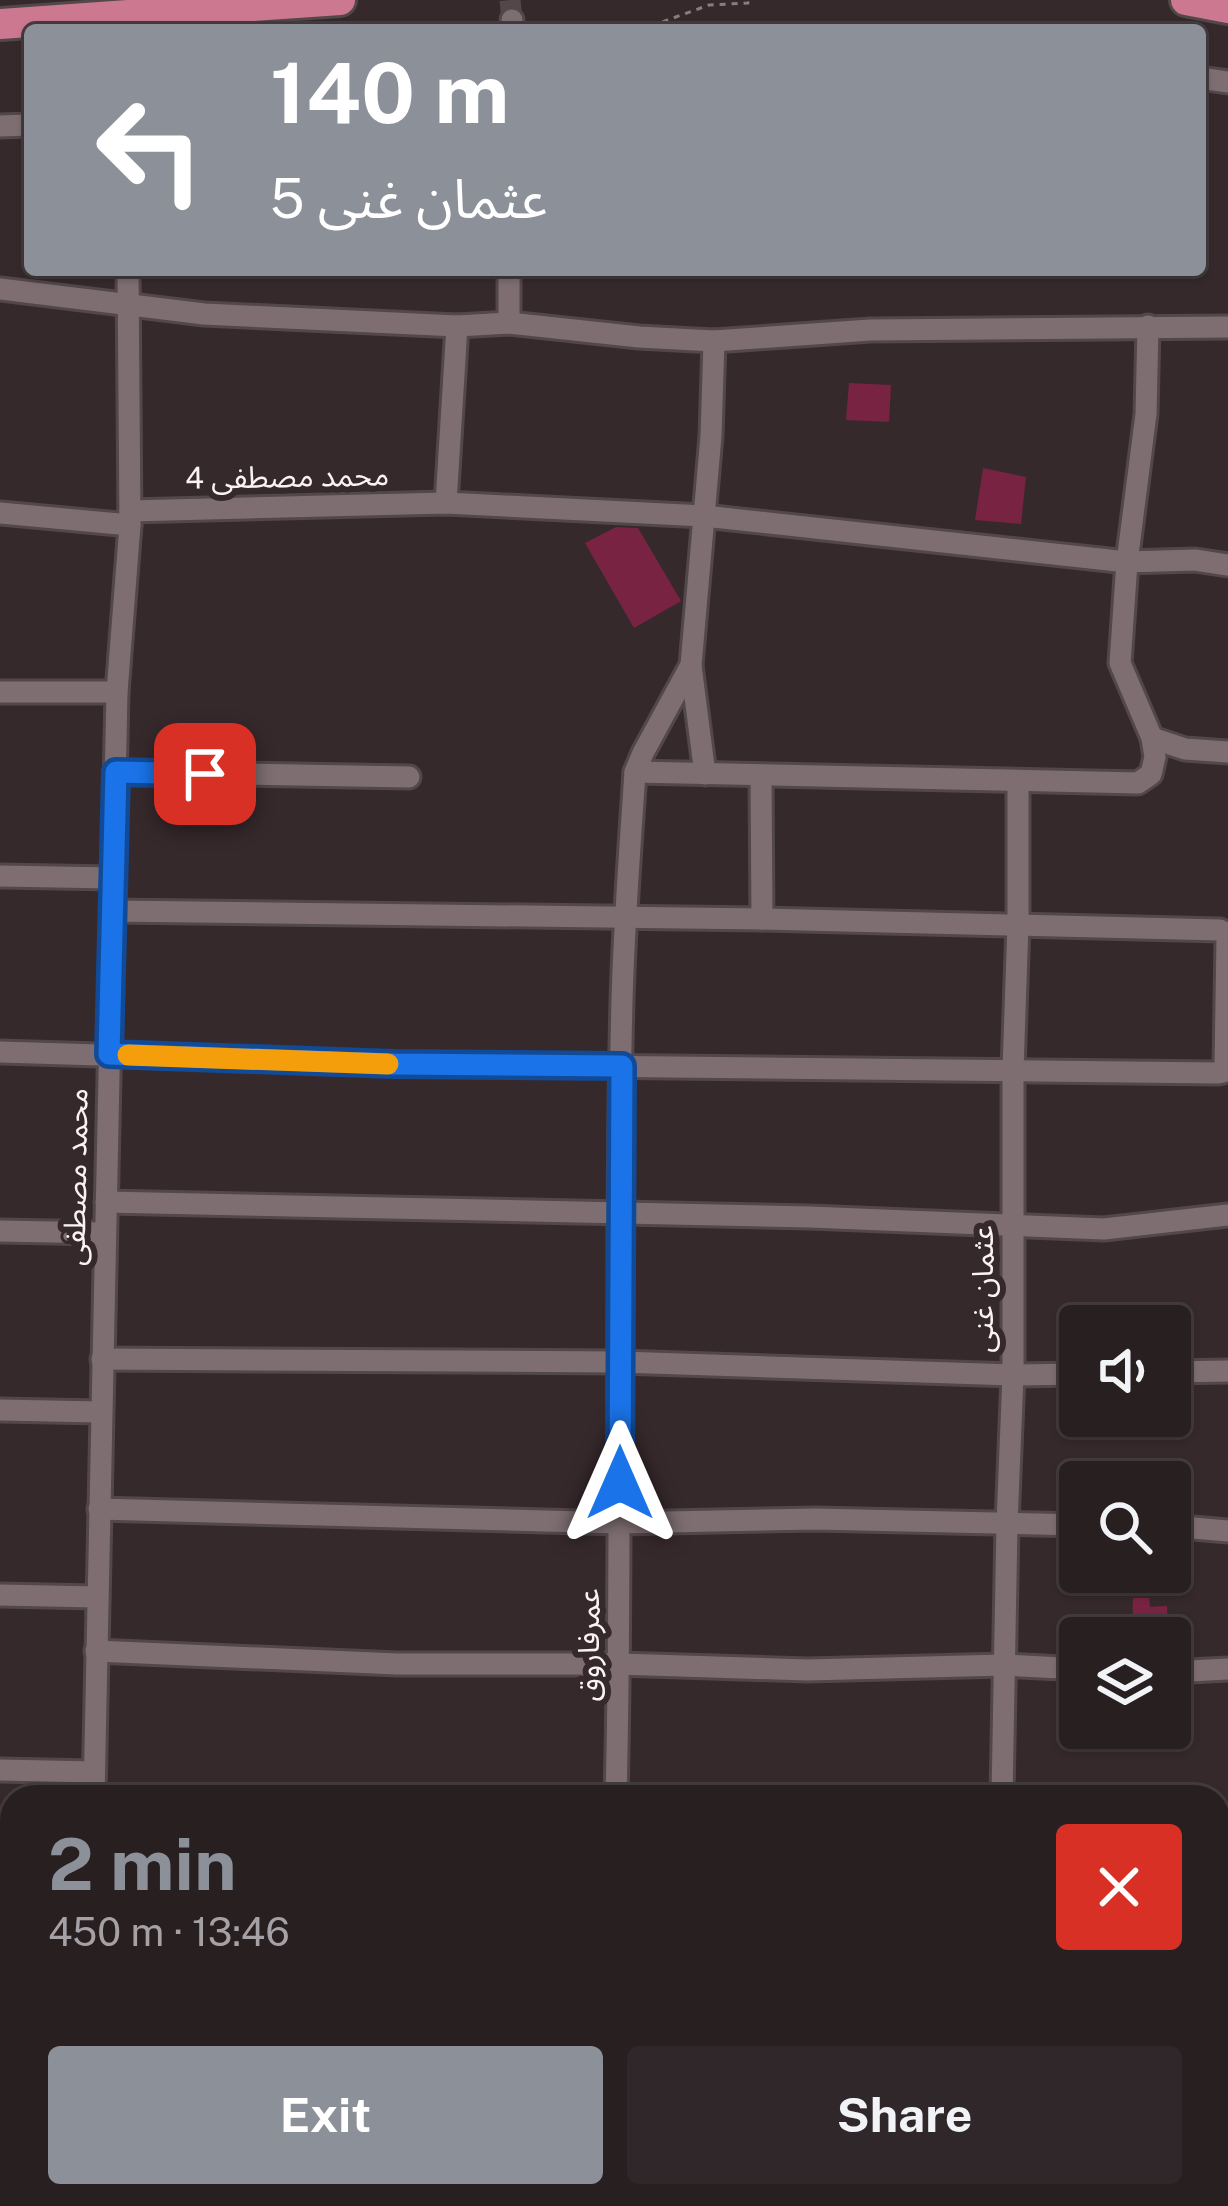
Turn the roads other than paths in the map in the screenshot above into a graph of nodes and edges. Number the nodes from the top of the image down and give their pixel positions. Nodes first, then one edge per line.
1 (340, 0) edge
2 (1186, 0) edge
3 (1228, 8) edge
4 (124, 23) edge
5 (0, 24) edge
6 (128, 276) edge
7 (509, 276) edge
8 (0, 290) edge
9 (128, 307) junction
10 (509, 323) junction
11 (457, 326) junction
12 (1148, 326) junction
13 (1228, 327) edge
14 (714, 341) junction
15 (446, 503) junction
16 (0, 513) edge
17 (704, 516) junction
18 (130, 518) junction
19 (1127, 562) junction
20 (1228, 565) edge
21 (691, 665) junction
22 (0, 692) edge
23 (117, 692) junction
24 (1151, 738) junction
25 (1228, 752) edge
26 (116, 772) junction
27 (635, 772) junction
28 (705, 774) junction
29 (761, 776) junction
30 (409, 777) dead end
31 (1018, 781) junction
32 (0, 875) edge
33 (113, 878) junction
34 (112, 911) junction
35 (625, 918) junction
36 (762, 919) junction
37 (1018, 924) junction
38 (1225, 933) edge
39 (1227, 1036) edge
40 (0, 1052) edge
41 (109, 1054) junction
42 (622, 1066) junction
43 (1013, 1070) junction
44 (106, 1202) junction
45 (620, 1214) junction
46 (1228, 1214) edge
47 (1013, 1224) junction
48 (0, 1231) edge
49 (105, 1233) junction
50 (102, 1359) junction
51 (620, 1362) junction
52 (1228, 1371) edge
53 (1191, 1372) edge
54 (1059, 1374) edge
55 (1013, 1375) junction
56 (0, 1410) edge
57 (100, 1412) junction
58 (98, 1509) junction
59 (619, 1523) junction
60 (1007, 1525) junction
61 (1059, 1525) edge
62 (1191, 1527) edge
63 (1228, 1531) edge
64 (0, 1595) edge
65 (96, 1597) junction
66 (96, 1652) junction
67 (620, 1664) junction
68 (1004, 1665) junction
69 (1059, 1668) edge
70 (1228, 1669) edge
71 (1191, 1671) edge
72 (0, 1770) edge
73 (94, 1772) junction
74 (94, 1785) edge
75 (616, 1785) edge
76 (1002, 1785) edge

1 - 4 highway
2 - 3 highway
4 - 5 highway
6 - 9 street, محمد مصطفی
7 - 10 street
8 - 9 street
9 - 11 street
9 - 18 street, محمد مصطفی
10 - 11 street
10 - 14 street
11 - 15 street
12 - 13 street
12 - 14 street
12 - 19 street
14 - 17 street
15 - 17 street, محمد مصطفی 4
15 - 18 street, محمد مصطفی 4
16 - 18 street, محمد مصطفی 4
17 - 19 street, محمد مصطفی 4
17 - 21 street
18 - 23 street, محمد مصطفی
19 - 20 street, محمد مصطفی 4
19 - 24 street
21 - 27 street
21 - 28 street
22 - 23 street
23 - 26 street, محمد مصطفی
24 - 25 street
24 - 31 street
26 - 30 street
26 - 33 street, محمد مصطفی
27 - 28 street
27 - 35 street
28 - 29 street
29 - 31 street
29 - 36 street
31 - 37 street, عثمان غنی
32 - 33 street
33 - 34 street, محمد مصطفی
34 - 35 street
34 - 41 street, محمد مصطفی
35 - 36 street
35 - 42 street, عمرفاروق
36 - 37 street
37 - 38 street
37 - 43 street, عثمان غنی
38 - 39 street
39 - 43 street
40 - 41 street
41 - 42 street
41 - 44 street, محمد مصطفی
42 - 43 street
42 - 45 street, عمرفاروق
43 - 47 street, عثمان غنی
44 - 45 street
44 - 49 street, محمد مصطفی
45 - 47 street
45 - 51 street, عمرفاروق
46 - 47 street
47 - 55 street, عثمان غنی
48 - 49 street
49 - 50 street, محمد مصطفی
50 - 51 street
50 - 57 street, محمد مصطفی
51 - 55 street
51 - 59 street, عمرفاروق
52 - 53 street
54 - 55 street
55 - 60 street, عثمان غنی
56 - 57 street
57 - 58 street, محمد مصطفی
58 - 59 street
58 - 65 street, محمد مصطفی
59 - 60 street
59 - 67 street, عمرفاروق
60 - 61 street
60 - 68 street, عثمان غنی
62 - 63 street
64 - 65 street
65 - 66 street, محمد مصطفی
66 - 67 street
66 - 73 street, محمد مصطفی
67 - 68 street
67 - 75 street, عمرفاروق
68 - 69 street
68 - 76 street, عثمان غنی
70 - 71 street
72 - 73 street
73 - 74 street, محمد مصطفی

